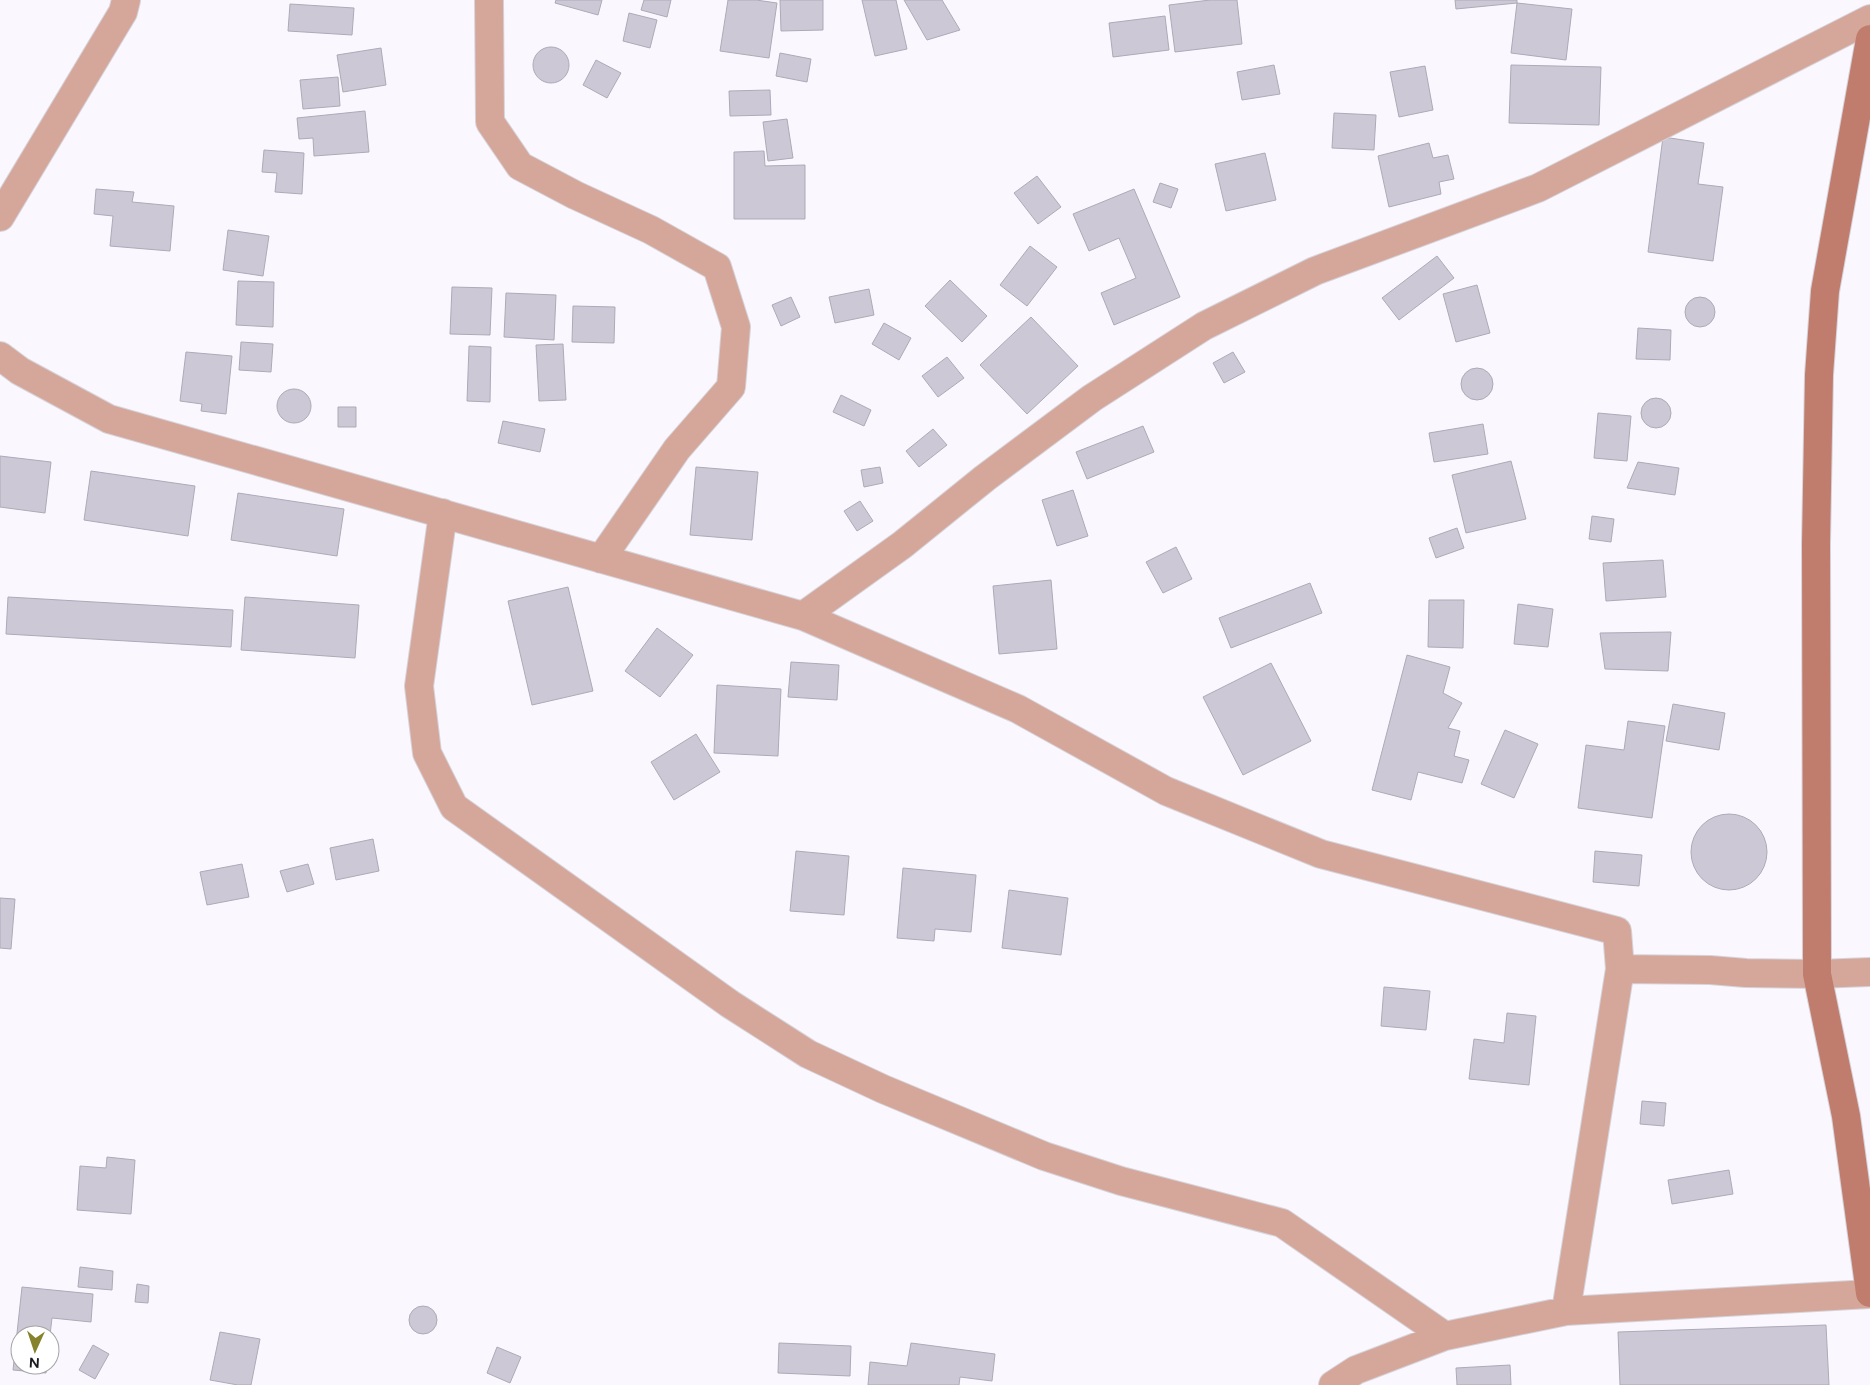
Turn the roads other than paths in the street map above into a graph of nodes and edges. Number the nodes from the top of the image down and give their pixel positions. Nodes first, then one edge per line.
1 (126, 0) edge
2 (489, 0) edge
3 (1870, 19) edge
4 (1870, 39) edge
5 (0, 217) edge
6 (0, 356) edge
7 (443, 513) junction
8 (601, 559) junction
9 (803, 616) junction
10 (1620, 969) junction
11 (1870, 972) edge
12 (1816, 974) junction
13 (1870, 1294) edge
14 (1566, 1311) junction
15 (1445, 1336) junction
16 (1333, 1385) edge

1 - 5 street
2 - 8 street
3 - 9 street
4 - 12 street
6 - 7 street
7 - 8 street
7 - 15 street
8 - 9 street
9 - 10 street
10 - 12 street
10 - 14 street
11 - 12 street
12 - 13 street
13 - 14 street
14 - 15 street
15 - 16 street

